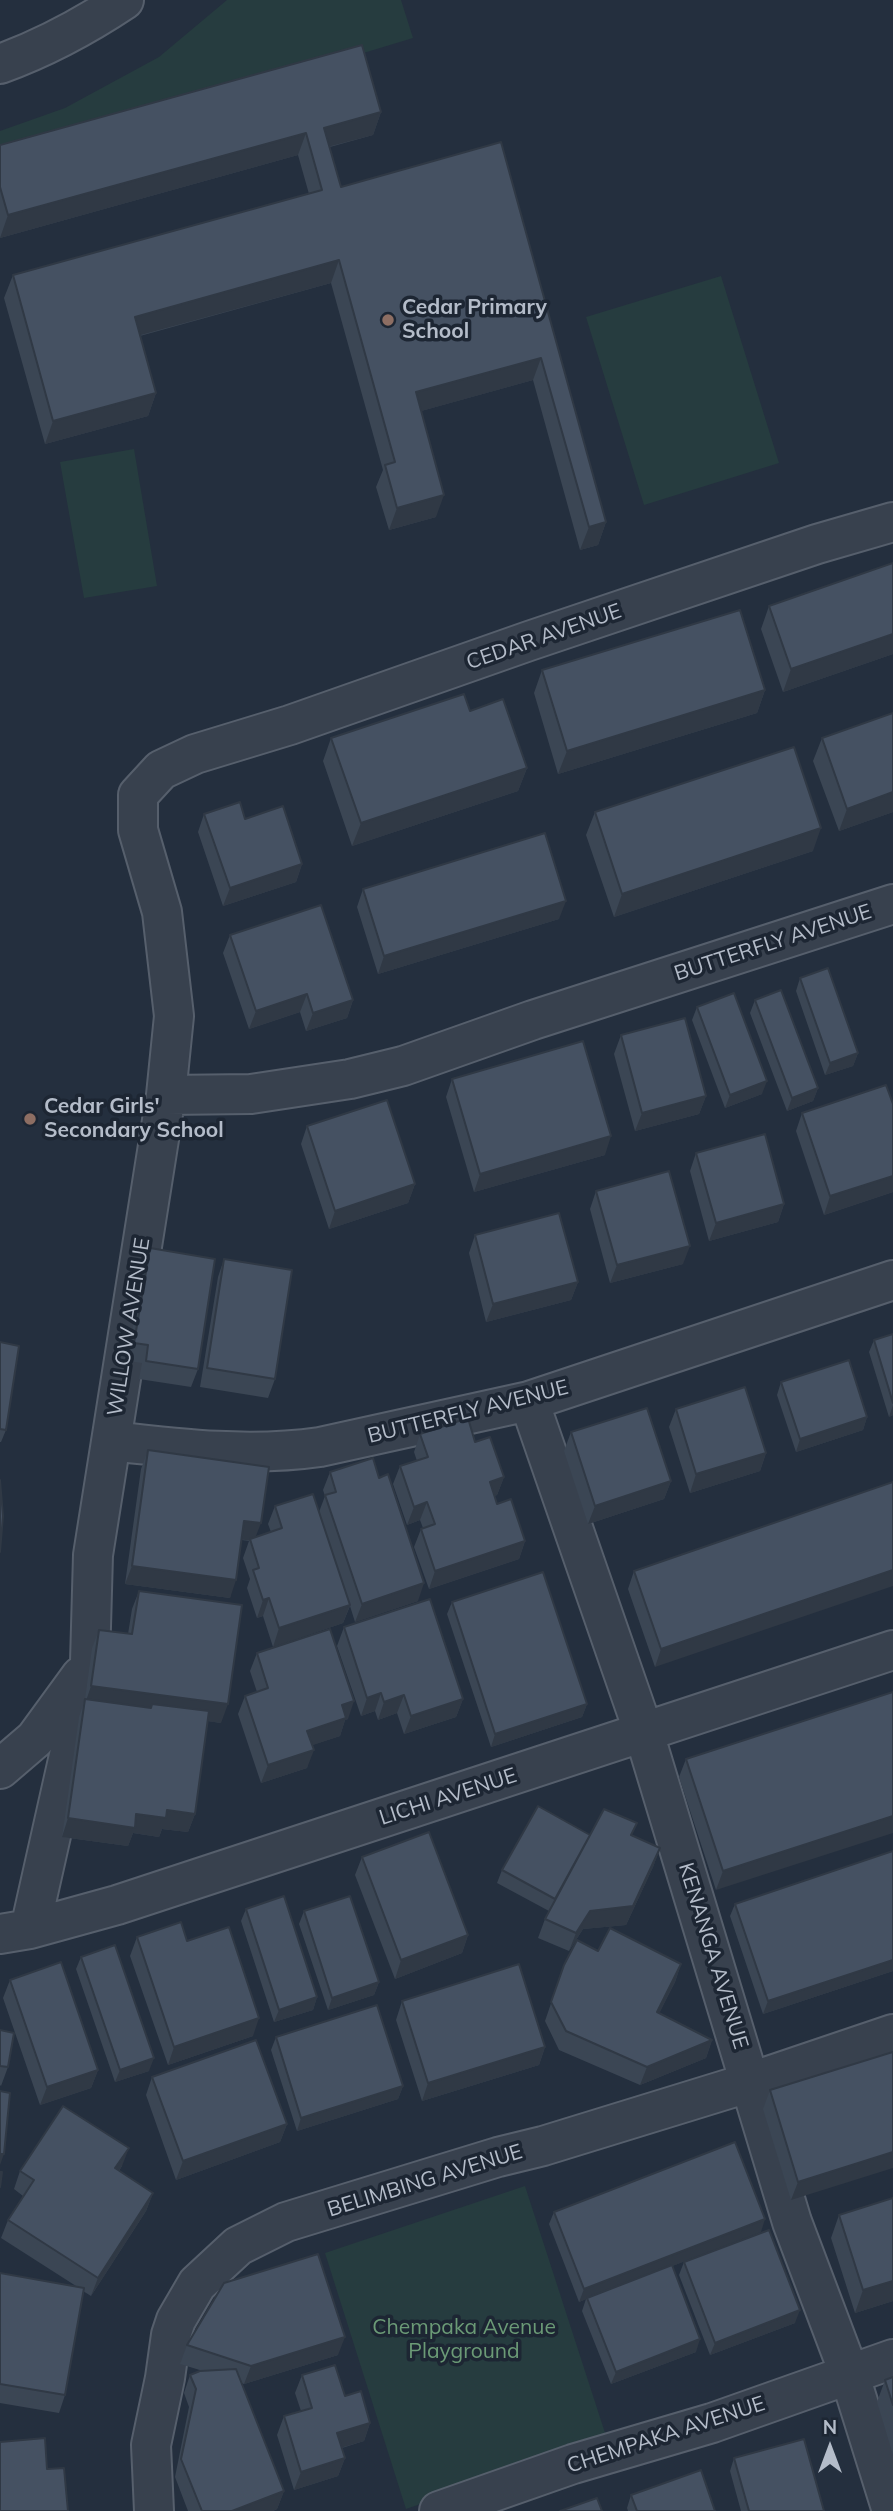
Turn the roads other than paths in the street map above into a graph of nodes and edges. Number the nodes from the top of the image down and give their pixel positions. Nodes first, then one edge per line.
1 (124, 0) edge
2 (0, 64) edge
3 (893, 522) edge
4 (195, 754) joint
5 (893, 904) edge
6 (166, 1095) junction
7 (893, 1280) edge
8 (529, 1401) junction
9 (112, 1441) junction
10 (893, 1650) edge
11 (90, 1662) junction
12 (643, 1733) junction
13 (0, 1769) edge
14 (15, 1931) edge
15 (893, 2035) edge
16 (751, 2082) junction
17 (893, 2359) edge
18 (849, 2373) junction
19 (154, 2511) edge
20 (439, 2511) edge
21 (892, 2511) edge

1 - 2 street
3 - 4 street, CEDAR AVENUE
4 - 6 street, WILLOW AVENUE
5 - 6 street, BUTTERFLY AVENUE
6 - 9 street, WILLOW AVENUE
7 - 8 street, BUTTERFLY AVENUE
8 - 9 street, BUTTERFLY AVENUE
8 - 12 street, KENANGA AVENUE
9 - 11 street, WILLOW AVENUE
10 - 12 street, LICHI AVENUE
11 - 13 street
11 - 14 street, WILLOW AVENUE
12 - 14 street, LICHI AVENUE
12 - 16 street, KENANGA AVENUE
15 - 16 street, BELIMBING AVENUE
16 - 18 street, KENANGA AVENUE
16 - 19 street, BELIMBING AVENUE
17 - 18 street, CHEMPAKA AVENUE
18 - 20 street, CHEMPAKA AVENUE
18 - 21 street, KENANGA AVENUE

